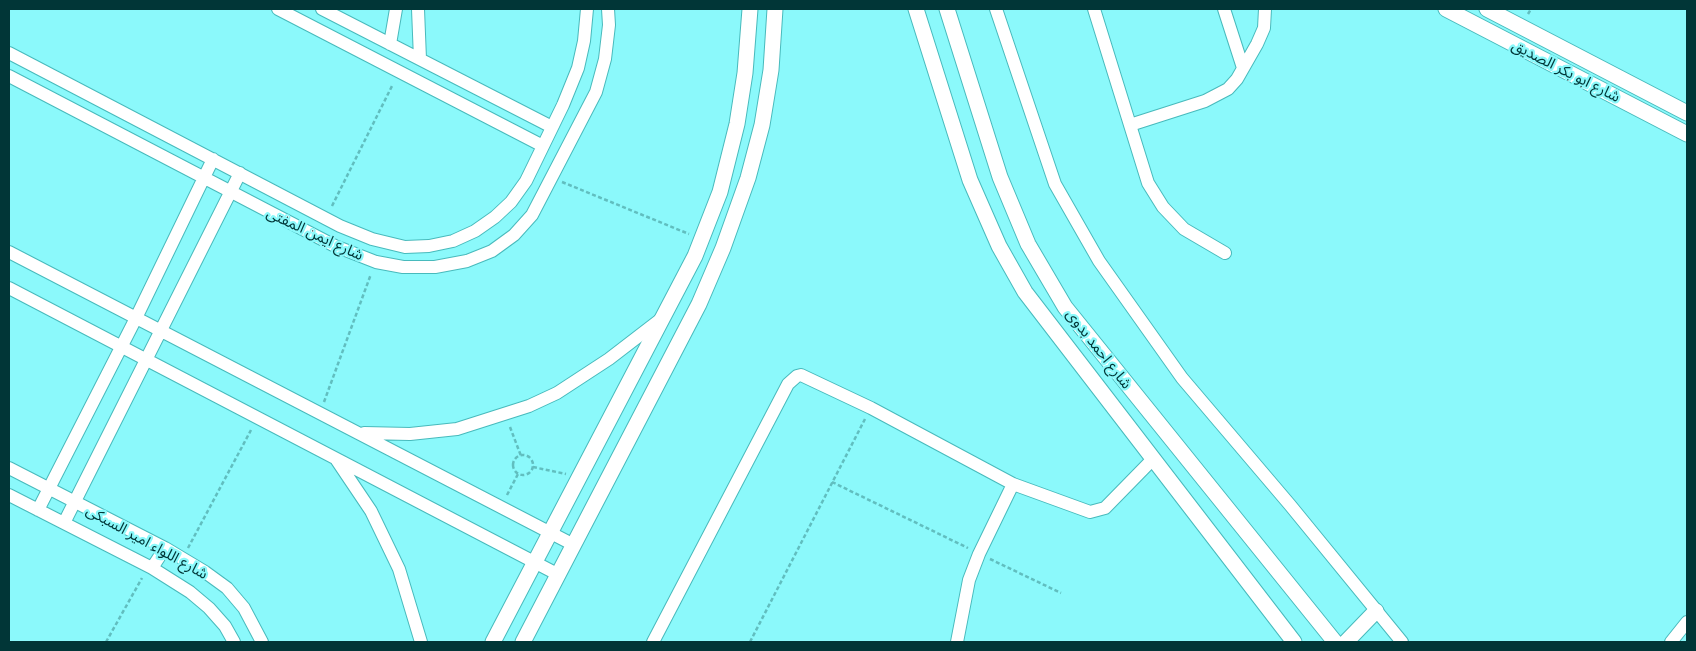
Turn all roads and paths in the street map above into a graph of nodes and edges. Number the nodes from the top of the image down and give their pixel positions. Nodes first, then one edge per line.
1 (278, 9) edge
2 (322, 9) edge
3 (396, 9) edge
4 (418, 9) edge
5 (586, 9) edge
6 (608, 9) edge
7 (750, 9) edge
8 (775, 9) edge
9 (916, 9) edge
10 (947, 9) edge
11 (996, 9) edge
12 (1094, 9) edge
13 (1224, 9) edge
14 (1265, 9) edge
15 (1446, 9) edge
16 (1487, 9) edge
17 (390, 44) junction
18 (9, 52) edge
19 (420, 59) junction
20 (1244, 68) junction
21 (399, 72) junction
22 (9, 76) edge
23 (1687, 112) edge
24 (1130, 125) junction
25 (552, 127) junction
26 (1687, 134) edge
27 (543, 146) junction
28 (214, 159) junction
29 (240, 173) junction
30 (553, 178) junction
31 (204, 179) junction
32 (230, 192) junction
33 (326, 219) junction
34 (702, 240) junction
35 (9, 252) edge
36 (1225, 252) dead end
37 (376, 262) junction
38 (9, 288) edge
39 (136, 318) junction
40 (663, 318) junction
41 (160, 330) junction
42 (122, 347) junction
43 (146, 359) junction
44 (871, 408) junction
45 (320, 413) junction
46 (506, 415) junction
47 (258, 418) junction
48 (359, 433) junction
49 (521, 456) junction
50 (335, 457) junction
51 (1152, 460) junction
52 (533, 467) junction
53 (9, 468) edge
54 (518, 474) junction
55 (580, 477) junction
56 (832, 482) junction
57 (1013, 484) junction
58 (49, 489) junction
59 (9, 495) edge
60 (74, 502) junction
61 (501, 506) junction
62 (38, 510) junction
63 (64, 523) junction
64 (552, 532) junction
65 (574, 545) junction
66 (165, 548) junction
67 (979, 554) junction
68 (182, 558) junction
69 (536, 561) junction
70 (150, 567) junction
71 (559, 575) junction
72 (1061, 593) dead end
73 (1376, 611) junction
74 (1687, 622) edge
75 (106, 642) edge
76 (234, 642) edge
77 (262, 642) edge
78 (421, 642) edge
79 (493, 642) edge
80 (523, 642) edge
81 (653, 642) edge
82 (750, 642) edge
83 (957, 642) edge
84 (1294, 642) edge
85 (1335, 642) edge
86 (1346, 642) edge
87 (1402, 642) edge
88 (1671, 642) edge

1 - 21 street
2 - 17 street
3 - 17 street
4 - 19 street
5 - 25 street, شارع ايمن المفتى
6 - 30 street, شارع ايمن المفتى
7 - 34 street
8 - 65 street
9 - 51 street, شارع احمد بدوى
10 - 85 street, شارع احمد بدوى
11 - 73 street
12 - 24 street
13 - 20 street
14 - 20 street
15 - 26 street, شارع ابو بكر الصديق
16 - 23 street, شارع ابو بكر الصديق
17 - 19 street
18 - 28 street, شارع ايمن المفتى
19 - 25 street
20 - 24 street
21 - 27 street
21 - 33 path
22 - 31 street, شارع ايمن المفتى
24 - 36 street
25 - 27 street, شارع ايمن المفتى
27 - 33 street, شارع ايمن المفتى
28 - 29 street, شارع ايمن المفتى
28 - 31 street
29 - 32 street
29 - 33 street, شارع ايمن المفتى
30 - 34 path
30 - 37 street, شارع ايمن المفتى
31 - 32 street, شارع ايمن المفتى
31 - 39 street
32 - 37 street, شارع ايمن المفتى
32 - 41 street
34 - 40 street
35 - 39 street
37 - 45 path
38 - 42 street
39 - 41 street
39 - 42 street
40 - 46 street
40 - 55 street
41 - 43 street
41 - 45 street
42 - 43 street
42 - 58 street
43 - 47 street
43 - 60 street
44 - 56 path
44 - 57 street
44 - 81 street
45 - 48 street
46 - 48 street
46 - 49 path
47 - 50 street
47 - 68 path
48 - 61 street
49 - 52 path
49 - 54 path
50 - 69 street
50 - 78 street
51 - 57 street
51 - 84 street, شارع احمد بدوى
52 - 54 path
52 - 55 path
53 - 58 street, شارع اللواء امير السبكى
54 - 61 path
55 - 64 street
56 - 67 path
56 - 82 path
57 - 67 street
58 - 60 street, شارع اللواء امير السبكى
58 - 62 street
59 - 62 street, شارع اللواء امير السبكى
60 - 63 street
60 - 66 street, شارع اللواء امير السبكى
61 - 64 street
62 - 63 street, شارع اللواء امير السبكى
63 - 70 street, شارع اللواء امير السبكى
64 - 65 street
64 - 69 street
65 - 71 street
66 - 68 street, شارع اللواء امير السبكى
66 - 70 street
67 - 72 path
67 - 83 street
68 - 77 street, شارع اللواء امير السبكى
69 - 71 street
69 - 79 street
70 - 75 path
70 - 76 street, شارع اللواء امير السبكى
71 - 80 street
73 - 86 street
73 - 87 street
74 - 88 street

